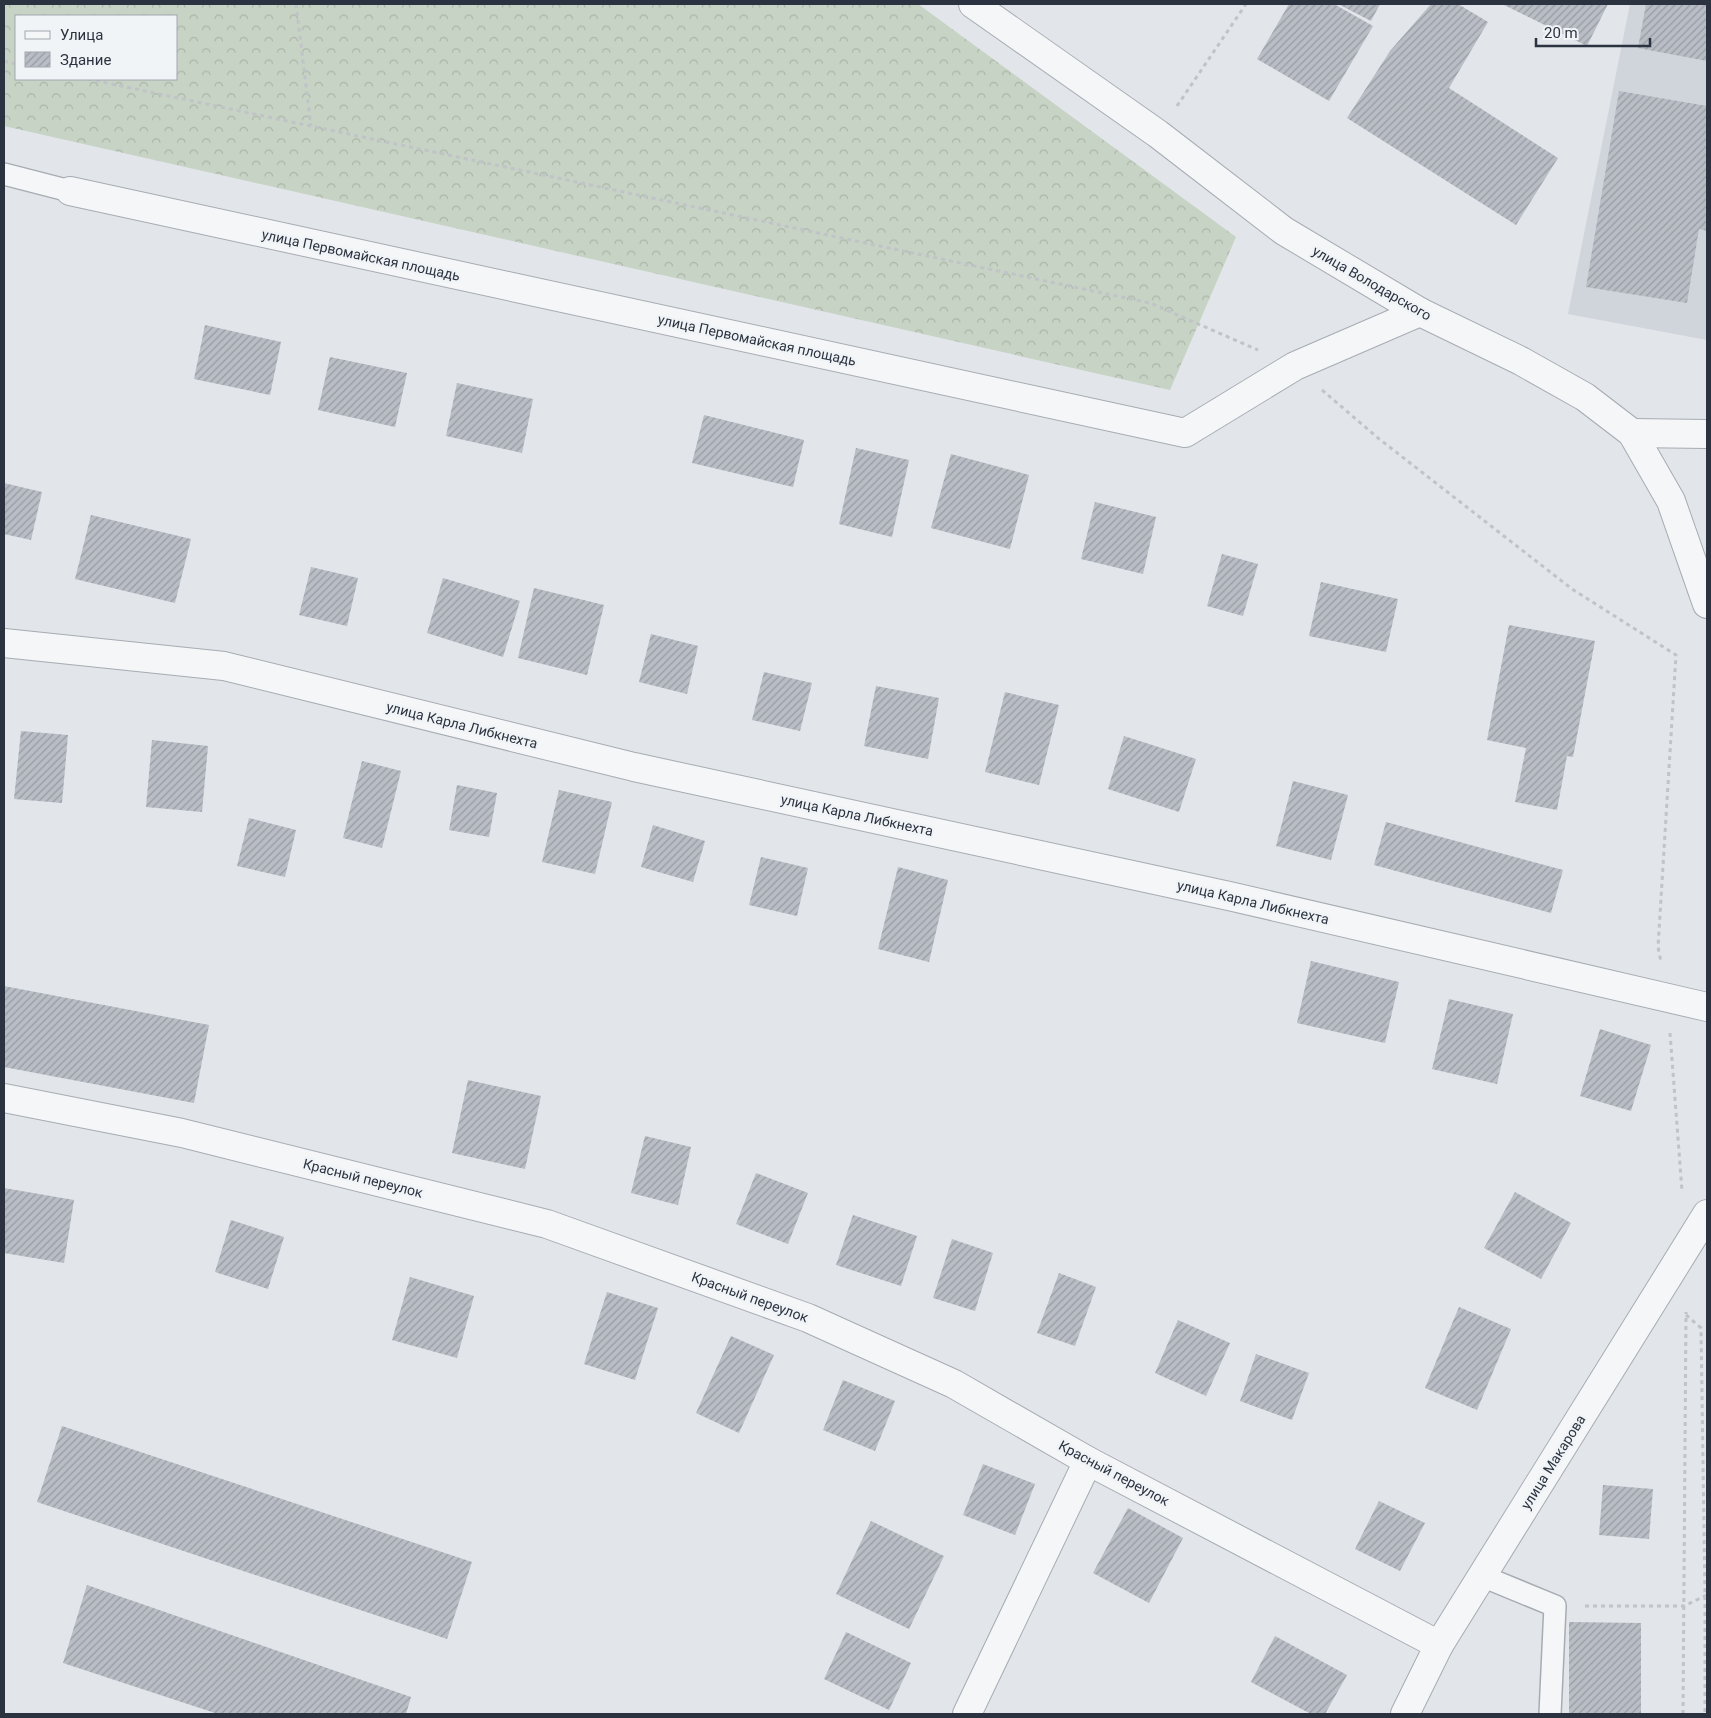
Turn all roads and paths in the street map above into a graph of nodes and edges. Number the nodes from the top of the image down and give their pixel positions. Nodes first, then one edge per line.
1 (296, 4) edge
2 (973, 4) edge
3 (1246, 4) edge
4 (93, 80) edge
5 (311, 126) junction
6 (1158, 134) junction
7 (4, 174) edge
8 (70, 192) joint
9 (1420, 312) junction
10 (1295, 366) junction
11 (1632, 433) junction
12 (1707, 434) edge
13 (1707, 604) edge
14 (4, 644) edge
15 (1667, 998) junction
16 (1707, 1007) edge
17 (4, 1098) edge
18 (1707, 1214) edge
19 (1686, 1247) junction
20 (1686, 1306) dead end
21 (1686, 1316) junction
22 (1088, 1461) junction
23 (1482, 1576) junction
24 (1706, 1595) edge
25 (1555, 1606) junction
26 (1684, 1606) junction
27 (1439, 1645) junction
28 (967, 1714) edge
29 (1405, 1714) edge
30 (1550, 1714) edge
31 (1683, 1714) edge
32 (1705, 1714) edge

1 - 5 path
2 - 6 street, улица Володарского
3 - 6 path
4 - 5 path
5 - 10 path
6 - 9 street, улица Володарского
7 - 8 lane
8 - 10 street, улица Первомайская площадь
9 - 10 street, улица Первомайская площадь
9 - 11 street, улица Володарского
10 - 15 path
11 - 12 street
11 - 13 street, улица Володарского
14 - 15 street, улица Карла Либкнехта
15 - 16 street, улица Карла Либкнехта
15 - 19 path
17 - 22 street, Красный переулок
18 - 19 street, улица Макарова
19 - 23 street, улица Макарова
20 - 21 path
21 - 24 path
21 - 26 path
22 - 27 street, Красный переулок
22 - 28 street
23 - 25 lane
23 - 27 street, улица Макарова
24 - 26 path
24 - 32 path
25 - 26 path
25 - 30 lane
26 - 31 path
27 - 29 street, улица Макарова

